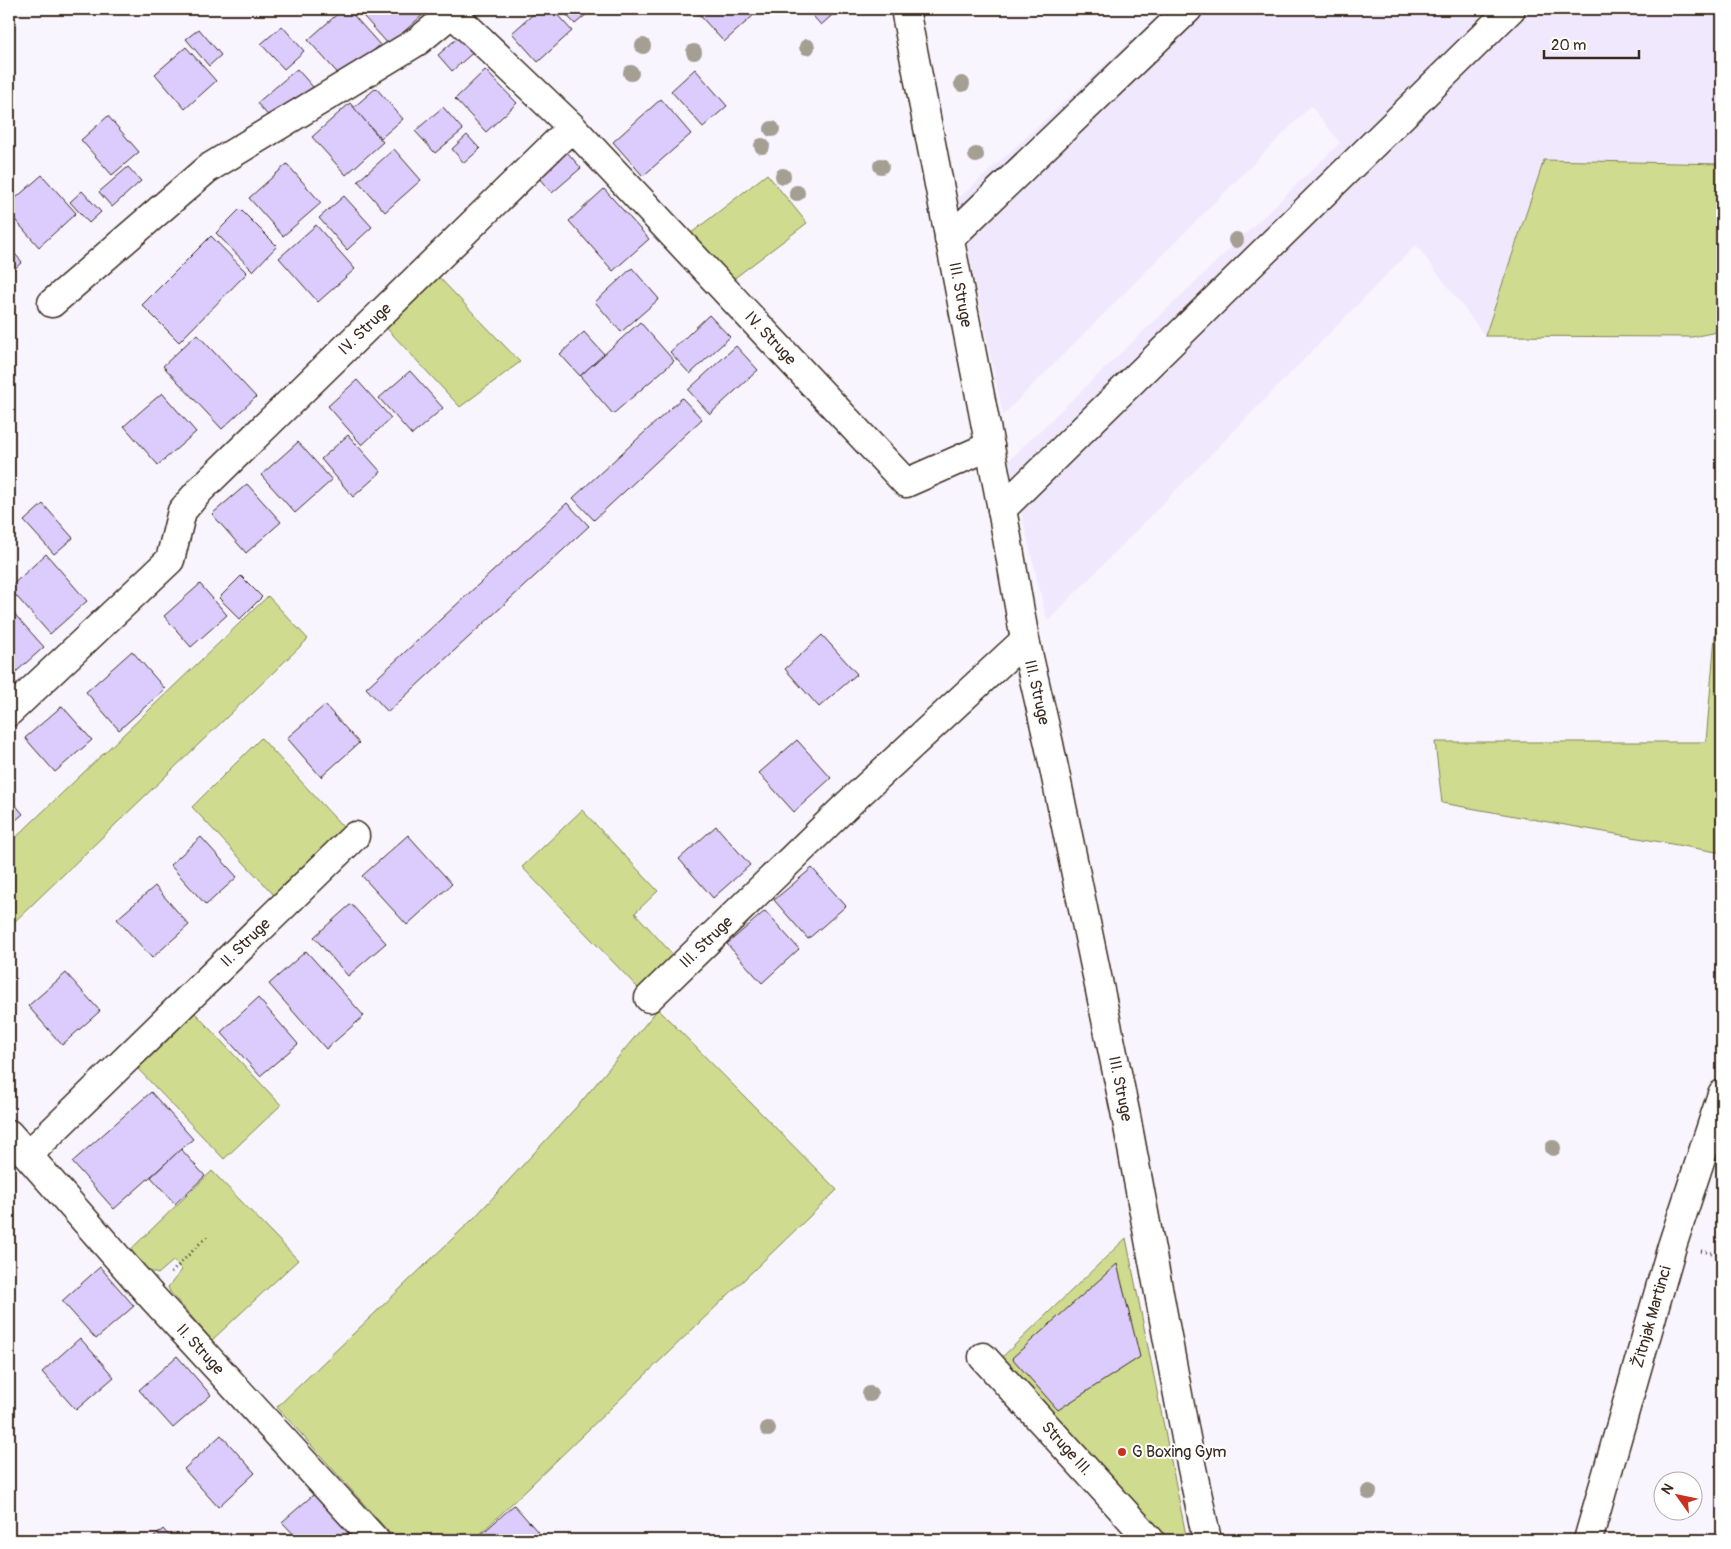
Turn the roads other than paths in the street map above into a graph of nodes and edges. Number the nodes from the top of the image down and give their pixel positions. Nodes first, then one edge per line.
1 (905, 9) edge
2 (1188, 9) edge
3 (1511, 9) edge
4 (450, 11) edge
5 (572, 127) junction
6 (949, 239) junction
7 (52, 303) dead end
8 (990, 446) junction
9 (1002, 509) junction
10 (1025, 640) junction
11 (9, 712) edge
12 (355, 836) dead end
13 (649, 998) dead end
14 (1722, 1094) edge
15 (9, 1134) edge
16 (28, 1155) junction
17 (983, 1357) dead end
18 (374, 1540) edge
19 (1150, 1540) edge
20 (1207, 1540) edge
21 (1588, 1540) edge

1 - 6 street, III. Struge
2 - 6 street
3 - 9 street
4 - 5 street, IV. Struge
4 - 7 street, IV. Struge
5 - 8 street, IV. Struge
5 - 11 street, IV. Struge
6 - 8 street, III. Struge
8 - 9 street, III. Struge
9 - 10 street, III. Struge
10 - 13 street, III. Struge
10 - 20 street, III. Struge
12 - 16 street, II. Struge
14 - 21 street, Žitnjak Martinci
15 - 16 street, II. Struge
16 - 18 street, II. Struge
17 - 19 street, Struge III.

